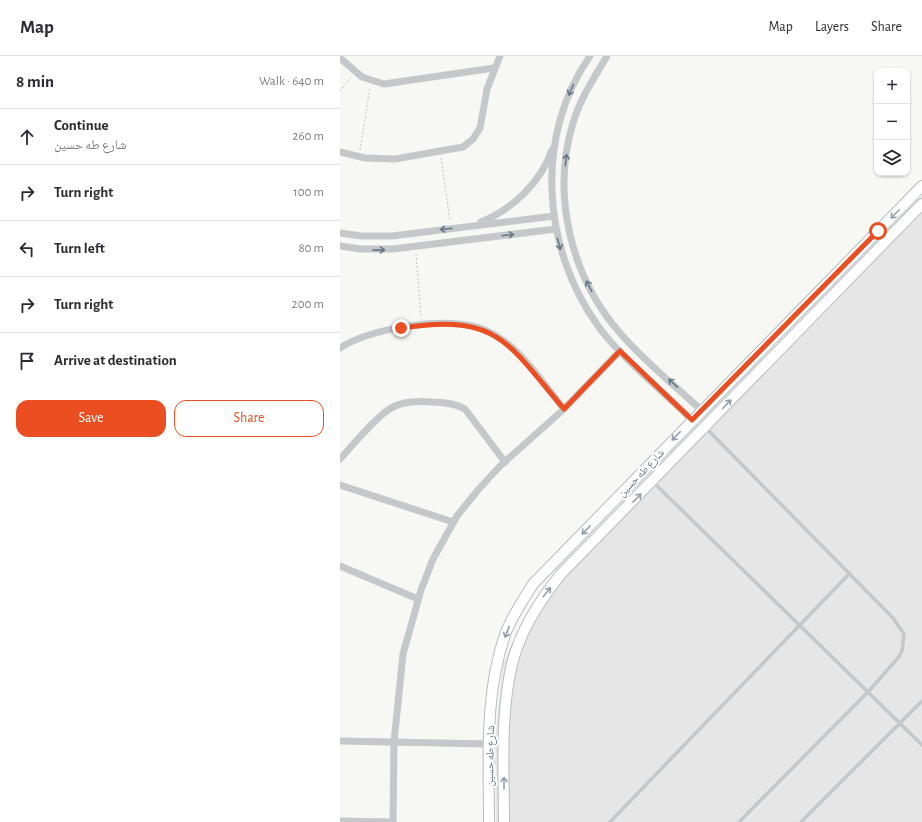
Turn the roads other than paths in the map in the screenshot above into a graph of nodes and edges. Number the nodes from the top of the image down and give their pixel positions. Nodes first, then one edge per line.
1 (500, 56) edge
2 (590, 56) edge
3 (607, 56) edge
4 (340, 58) edge
5 (494, 68) junction
6 (556, 138) junction
7 (340, 152) edge
8 (922, 186) edge
9 (922, 204) edge
10 (554, 216) junction
11 (473, 225) junction
12 (556, 230) junction
13 (340, 233) edge
14 (340, 246) edge
15 (340, 348) edge
16 (620, 351) junction
17 (564, 409) junction
18 (696, 416) junction
19 (705, 427) junction
20 (340, 459) edge
21 (505, 462) junction
22 (652, 482) junction
23 (340, 485) edge
24 (453, 522) junction
25 (340, 566) edge
26 (850, 573) junction
27 (418, 599) junction
28 (799, 625) junction
29 (868, 692) junction
30 (922, 701) edge
31 (899, 723) junction
32 (340, 741) edge
33 (394, 742) junction
34 (489, 744) junction
35 (922, 745) edge
36 (340, 821) edge
37 (393, 822) edge
38 (489, 822) edge
39 (504, 822) edge
40 (610, 822) edge
41 (739, 822) edge
42 (801, 822) edge

1 - 5 street
2 -> 6 street
18 -> 3 street
4 - 5 street
5 - 7 street
6 - 10 street
6 - 11 street
8 -> 18 main road, شارع طه حسين
19 -> 9 main road, شارع طه حسين
10 - 11 street
10 - 12 street
11 -> 13 street
14 -> 12 street
12 -> 16 street
15 - 17 street
16 - 17 street
16 - 18 street
17 - 21 street
18 - 19 main road
18 -> 34 main road, شارع طه حسين
19 - 22 main road, شارع طه حسين
19 - 26 lane
20 - 21 street
21 - 24 street
22 - 28 lane
39 -> 22 main road, شارع طه حسين
23 - 24 street
24 - 27 street
25 - 27 street
26 - 28 lane
26 - 29 lane
27 - 33 street
28 - 29 lane
28 - 40 lane
29 - 31 lane
29 - 41 lane
30 - 31 lane
31 - 35 lane
31 - 42 lane
32 - 33 street
33 - 34 street
33 - 37 street
34 - 38 main road, شارع طه حسين
36 - 37 street

